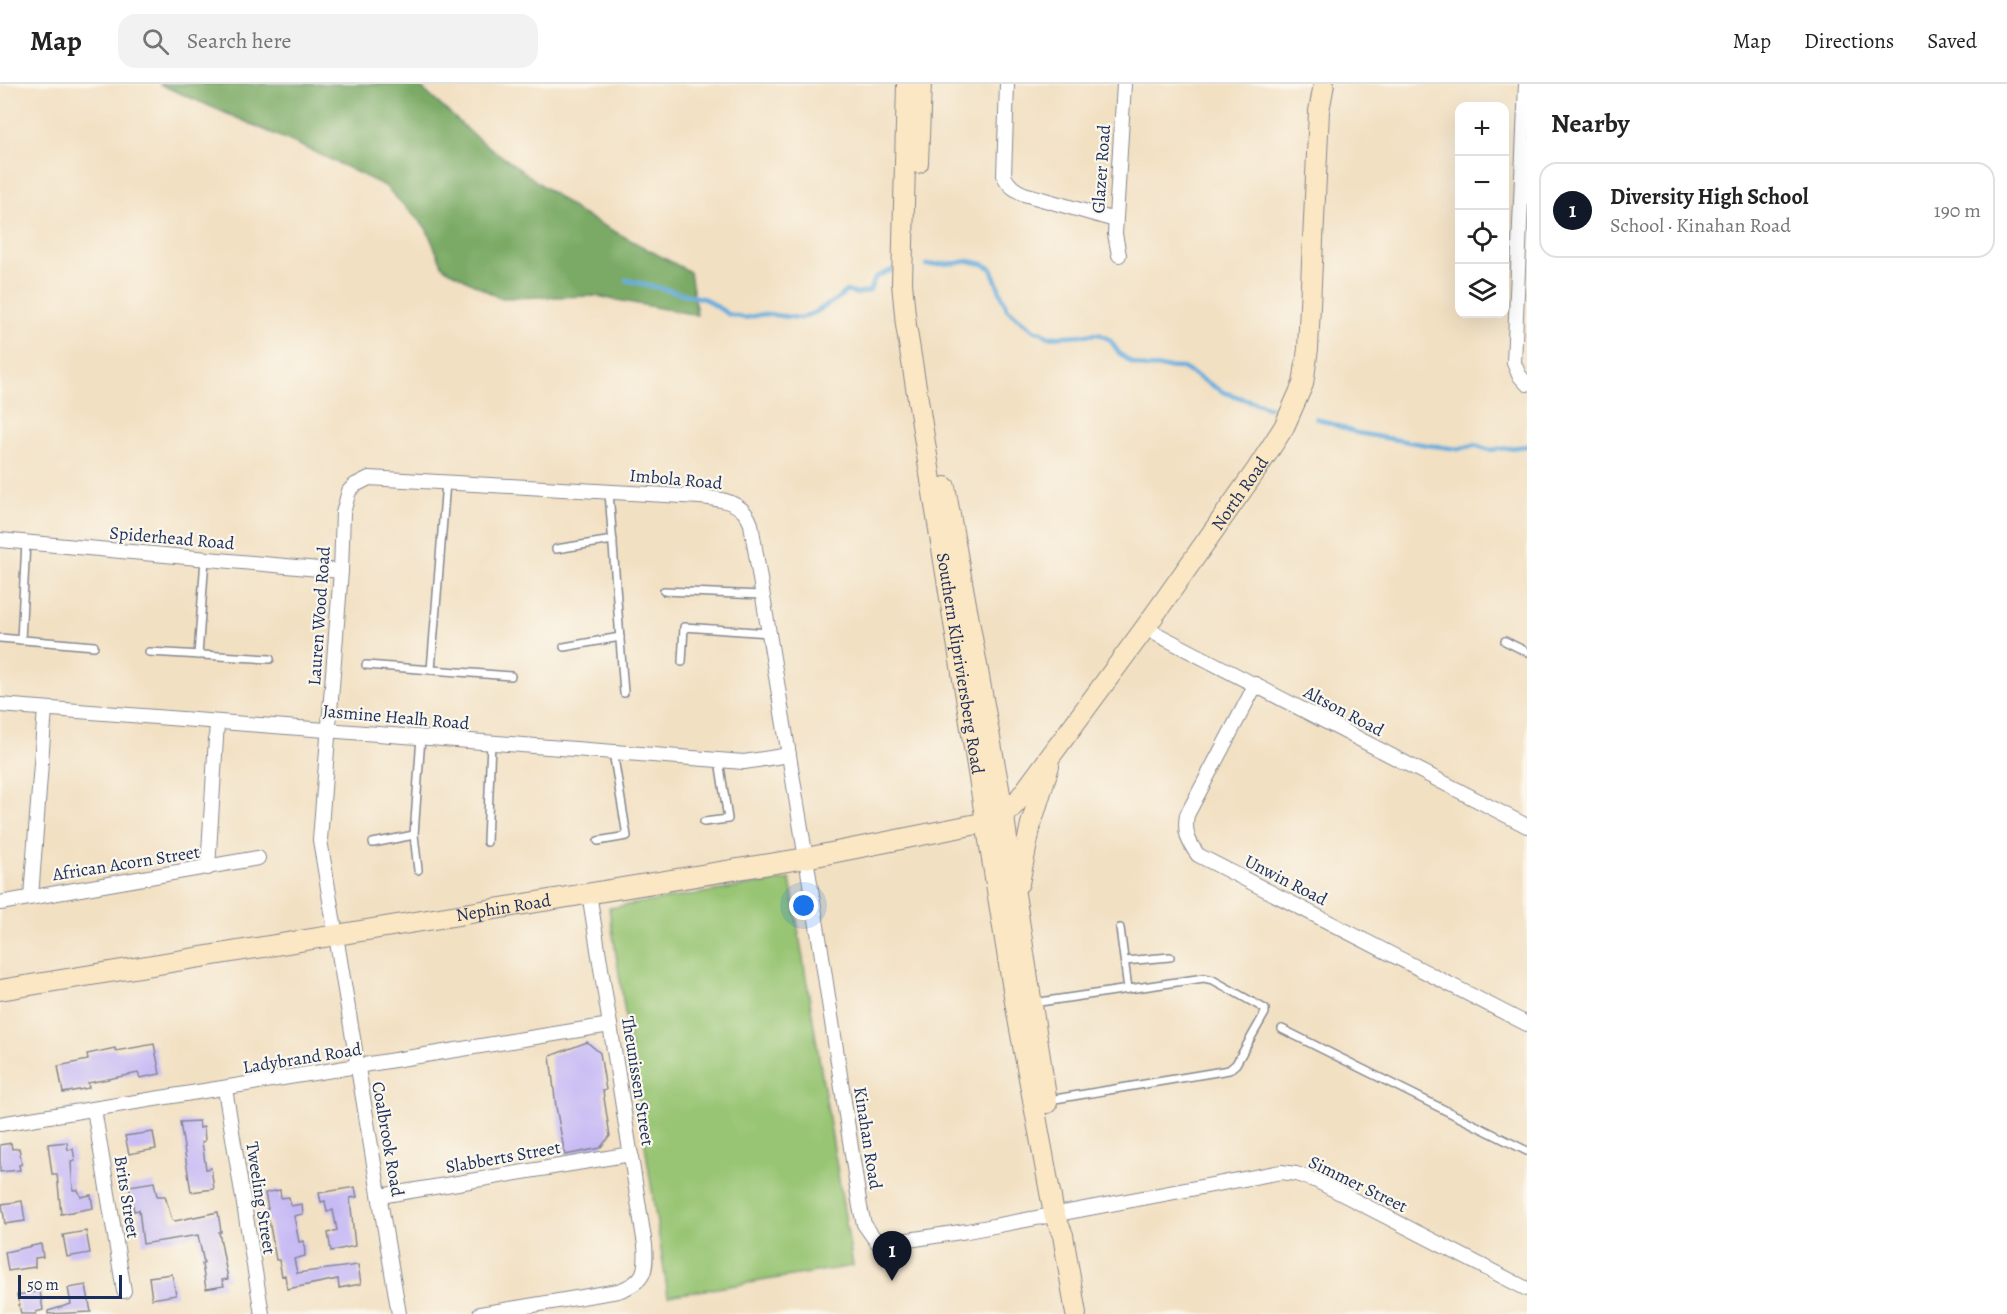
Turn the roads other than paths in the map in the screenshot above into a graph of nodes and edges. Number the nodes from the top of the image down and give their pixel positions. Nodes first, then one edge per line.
1 (907, 84) edge
2 (921, 84) edge
3 (1007, 84) edge
4 (1124, 84) edge
5 (1316, 84) edge
6 (1324, 84) edge
7 (1526, 84) edge
8 (1319, 111) junction
9 (1115, 220) junction
10 (1119, 255) dead end
11 (1527, 384) edge
12 (446, 482) junction
13 (609, 492) junction
14 (343, 513) joint
15 (0, 540) edge
16 (613, 540) junction
17 (26, 542) junction
18 (556, 549) dead end
19 (205, 559) junction
20 (341, 571) junction
21 (664, 591) dead end
22 (957, 594) junction
23 (762, 595) junction
24 (1145, 628) junction
25 (769, 633) junction
26 (620, 637) junction
27 (0, 638) edge
28 (21, 640) junction
29 (1505, 641) dead end
30 (94, 645) dead end
31 (564, 647) dead end
32 (149, 652) dead end
33 (1527, 652) edge
34 (198, 655) junction
35 (270, 659) dead end
36 (681, 662) dead end
37 (366, 665) dead end
38 (431, 670) junction
39 (511, 676) dead end
40 (1256, 684) junction
41 (624, 693) dead end
42 (0, 705) edge
43 (45, 709) junction
44 (217, 722) junction
45 (330, 730) junction
46 (421, 737) junction
47 (491, 742) junction
48 (613, 752) junction
49 (789, 755) junction
50 (1053, 755) junction
51 (719, 760) junction
52 (996, 819) junction
53 (704, 822) dead end
54 (1527, 826) edge
55 (414, 835) junction
56 (598, 841) dead end
57 (488, 842) dead end
58 (373, 843) dead end
59 (258, 858) dead end
60 (806, 858) junction
61 (208, 868) junction
62 (418, 870) dead end
63 (589, 893) junction
64 (31, 897) junction
65 (0, 903) edge
66 (1018, 912) junction
67 (1120, 928) dead end
68 (336, 935) junction
69 (1170, 957) dead end
70 (1125, 961) junction
71 (1128, 989) junction
72 (0, 990) edge
73 (1032, 1003) junction
74 (1527, 1024) edge
75 (610, 1025) junction
76 (1282, 1029) dead end
77 (357, 1067) junction
78 (225, 1089) junction
79 (1041, 1101) junction
80 (94, 1109) junction
81 (0, 1124) edge
82 (1527, 1151) edge
83 (631, 1154) junction
84 (380, 1196) junction
85 (1060, 1213) junction
86 (1527, 1289) edge
87 (124, 1291) dead end
88 (262, 1314) edge
89 (399, 1314) edge
90 (480, 1314) edge
91 (1076, 1314) edge

1 - 22 main road, Southern Klipriviersberg Road
2 - 22 main road, Southern Klipriviersberg Road
3 - 9 street
4 - 9 street, Glazer Road
5 - 8 main road, North Road
6 - 8 main road, North Road
7 - 11 street
8 - 24 main road, North Road
9 - 10 street, Glazer Road
12 - 13 street, Imbola Road
12 - 14 street, Imbola Road
12 - 38 lane
13 - 16 lane
13 - 23 street, Imbola Road
14 - 20 street, Lauren Wood Road
15 - 17 street, Spiderhead Road
16 - 18 lane
16 - 26 lane
17 - 19 street, Spiderhead Road
17 - 28 lane
19 - 20 street, Spiderhead Road
19 - 34 lane
20 - 45 street, Lauren Wood Road
21 - 23 lane
22 - 52 main road, Southern Klipriviersberg Road
23 - 25 street, Imbola Road
24 - 40 street, Altson Road
24 - 50 main road, North Road
25 - 36 lane
25 - 49 street, Imbola Road
26 - 31 lane
26 - 41 lane
27 - 28 lane
28 - 30 lane
29 - 33 lane
32 - 34 lane
34 - 35 lane
37 - 38 lane
38 - 39 lane
40 - 54 street, Altson Road
40 - 74 street, Unwin Road
42 - 43 street, Jasmine Healh Road
43 - 44 street, Jasmine Healh Road
43 - 64 street
44 - 45 street, Jasmine Healh Road
44 - 61 street
45 - 46 street, Jasmine Healh Road
45 - 68 street, Lauren Wood Road
46 - 47 street, Jasmine Healh Road
46 - 55 lane
47 - 48 street, Jasmine Healh Road
47 - 57 lane
48 - 51 street, Jasmine Healh Road
48 - 56 lane
49 - 51 street, Jasmine Healh Road
49 - 60 street, Imbola Road
50 - 52 main road, North Road
50 - 66 main road
51 - 53 lane
52 - 60 main road, Nephin Road
52 - 66 main road, Southern Klipriviersberg Road
52 - 79 main road, Southern Klipriviersberg Road
55 - 58 lane
55 - 62 lane
59 - 61 street, African Acorn Street
60 - 63 main road, Nephin Road
60 - 85 street, Kinahan Road
61 - 64 street, African Acorn Street
63 - 68 main road, Nephin Road
63 - 75 street, Theunissen Street
64 - 65 street, African Acorn Street
66 - 73 main road, Southern Klipriviersberg Road
67 - 70 lane
68 - 72 main road, Nephin Road
68 - 77 street, Coalbrook Road
69 - 70 lane
70 - 71 lane
71 - 73 lane
71 - 79 lane
73 - 79 main road, Southern Klipriviersberg Road
75 - 77 street, Ladybrand Road
75 - 83 street, Theunissen Street
76 - 82 lane
77 - 78 street, Ladybrand Road
77 - 84 street, Coalbrook Road
78 - 80 street, Ladybrand Road
78 - 88 street, Tweeling Street
79 - 85 main road, Southern Klipriviersberg Road
80 - 81 street, Ladybrand Road
80 - 87 street, Brits Street
83 - 84 street, Slabberts Street
83 - 90 street, Theunissen Street
84 - 89 street, Coalbrook Road
85 - 86 street, Simmer Street
85 - 91 main road, Southern Klipriviersberg Road

